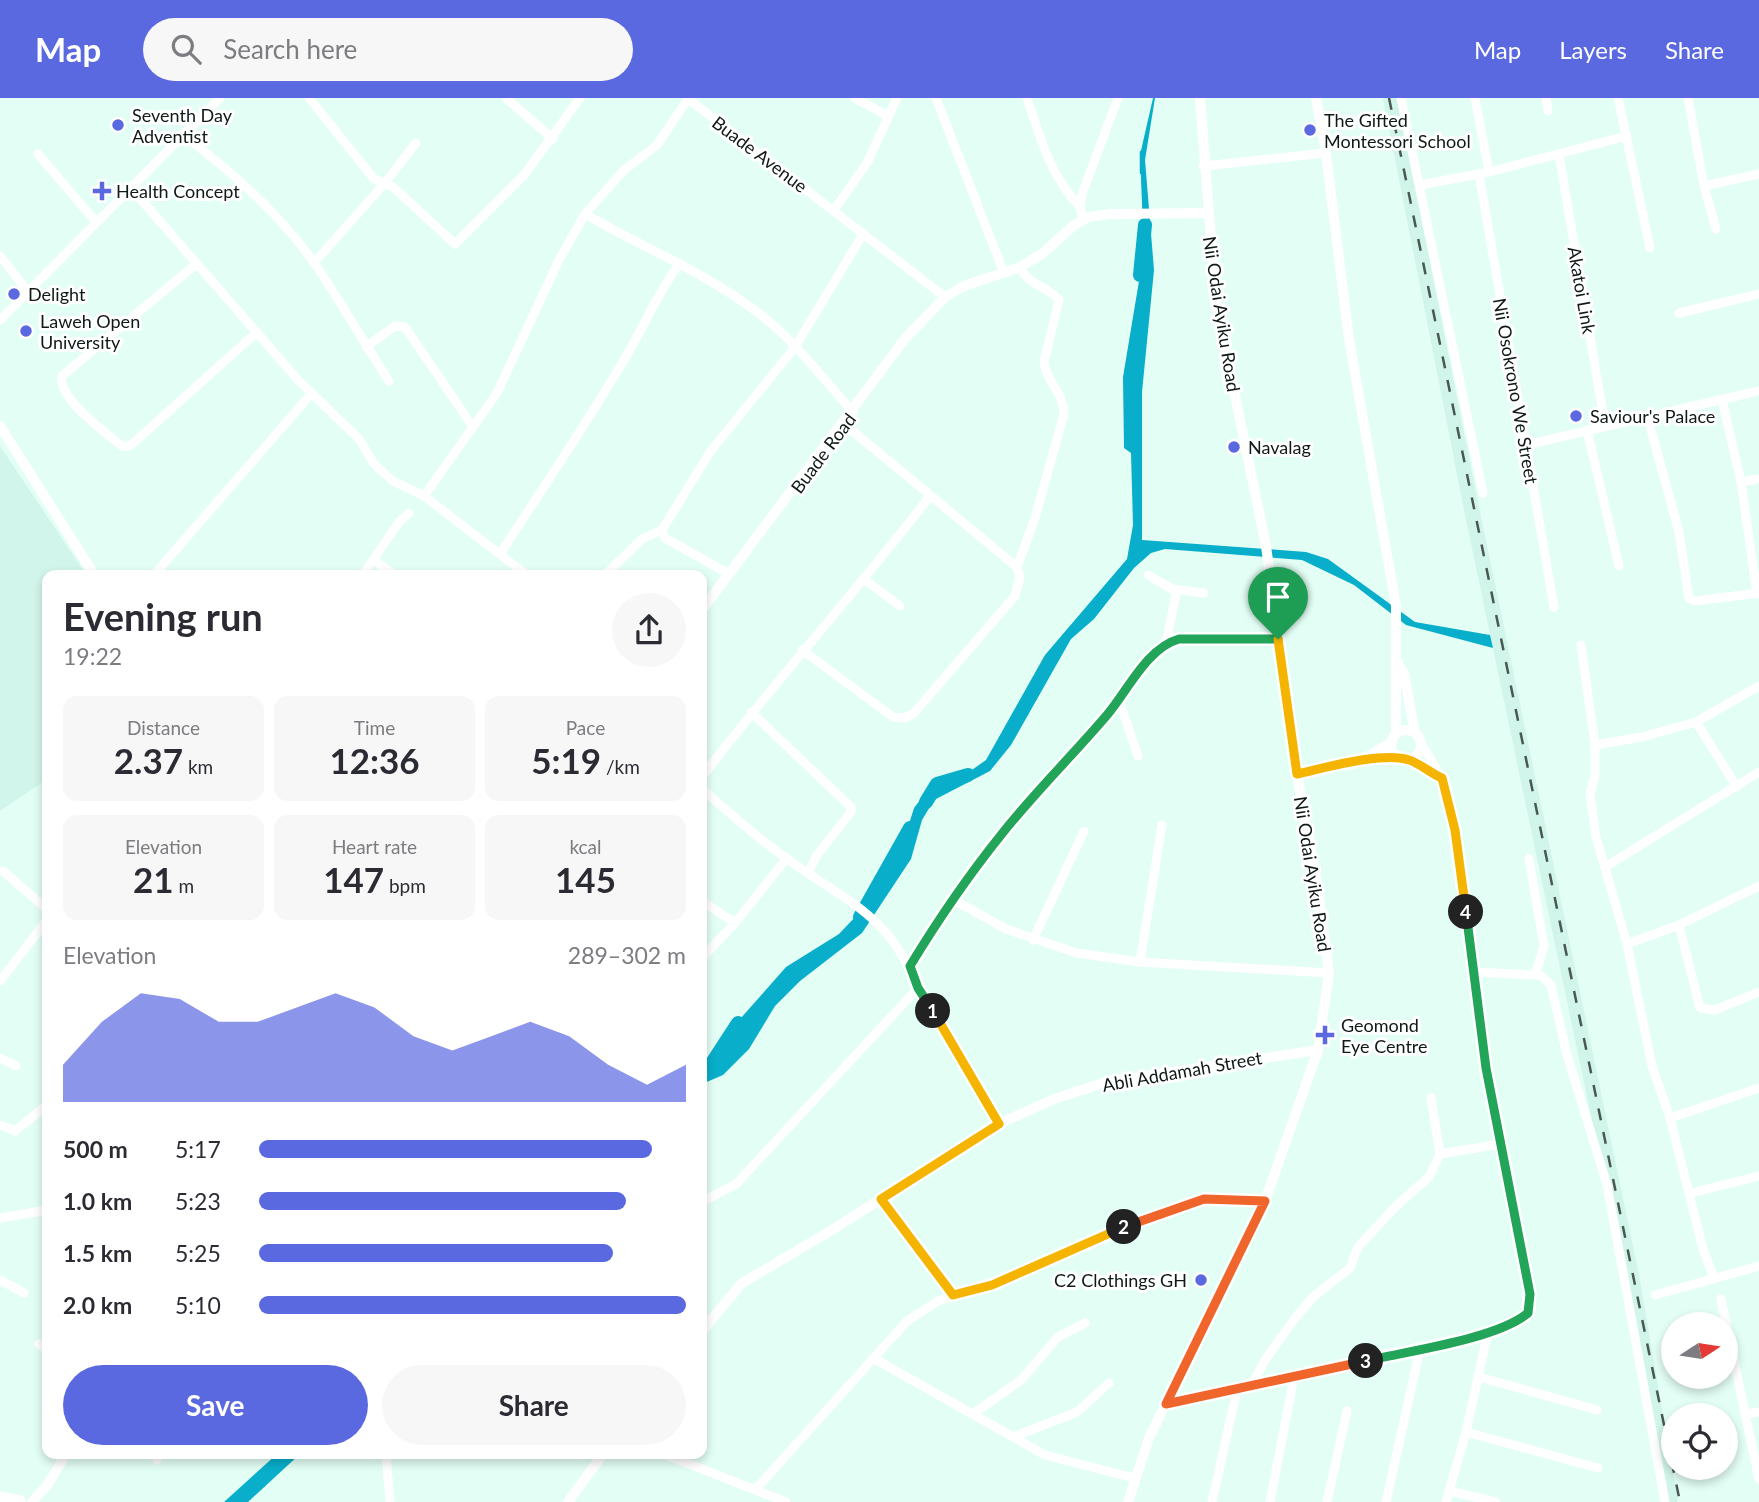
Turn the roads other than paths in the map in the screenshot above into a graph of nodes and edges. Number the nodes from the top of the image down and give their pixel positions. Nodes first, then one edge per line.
1 (220, 98) edge
2 (309, 98) edge
3 (506, 98) edge
4 (580, 98) edge
5 (688, 98) edge
6 (855, 98) edge
7 (897, 98) edge
8 (936, 98) edge
9 (1027, 98) edge
10 (1118, 98) edge
11 (1200, 98) edge
12 (1316, 98) edge
13 (1401, 98) edge
14 (1475, 98) edge
15 (1546, 98) edge
16 (1618, 98) edge
17 (1688, 98) edge
18 (1548, 111) dead end
19 (888, 116) junction
20 (182, 134) junction
21 (1627, 136) junction
22 (553, 139) junction
23 (415, 143) dead end
24 (1326, 153) junction
25 (38, 154) dead end
26 (1559, 155) junction
27 (1203, 166) junction
28 (1489, 172) junction
29 (1479, 174) junction
30 (1759, 174) edge
31 (384, 184) junction
32 (1420, 185) junction
33 (1704, 186) junction
34 (131, 188) junction
35 (1080, 207) junction
36 (834, 210) junction
37 (1207, 212) junction
38 (585, 214) junction
39 (1083, 219) junction
40 (96, 222) junction
41 (1716, 229) dead end
42 (863, 234) junction
43 (1650, 248) dead end
44 (0, 256) edge
45 (314, 263) junction
46 (680, 263) junction
47 (196, 264) junction
48 (1020, 267) junction
49 (1004, 273) junction
50 (29, 293) junction
51 (1759, 294) edge
52 (945, 297) junction
53 (1679, 313) dead end
54 (0, 320) edge
55 (257, 332) junction
56 (366, 347) junction
57 (795, 347) junction
58 (389, 382) dead end
59 (1759, 391) edge
60 (311, 394) junction
61 (1722, 400) junction
62 (853, 412) junction
63 (1647, 415) junction
64 (844, 424) junction
65 (1605, 425) junction
66 (0, 426) edge
67 (473, 427) junction
68 (1587, 430) junction
69 (1526, 445) junction
70 (1759, 479) edge
71 (1741, 482) junction
72 (1483, 493) dead end
73 (424, 496) junction
74 (930, 496) junction
75 (409, 513) dead end
76 (662, 530) junction
77 (500, 554) junction
78 (1755, 558) edge
79 (375, 561) junction
80 (1619, 566) dead end
81 (1017, 567) junction
82 (90, 570) edge
83 (158, 570) edge
84 (367, 570) edge
85 (388, 570) edge
86 (520, 570) edge
87 (610, 570) edge
88 (729, 574) junction
89 (1149, 575) dead end
90 (865, 580) junction
91 (1177, 590) junction
92 (1204, 593) dead end
93 (1758, 594) edge
94 (707, 603) edge
95 (900, 606) dead end
96 (1554, 607) dead end
97 (1278, 639) junction
98 (1166, 643) junction
99 (1581, 645) dead end
100 (802, 650) junction
101 (1398, 663) junction
102 (1759, 686) edge
103 (1119, 700) junction
104 (751, 712) junction
105 (1696, 722) junction
106 (1394, 738) junction
107 (1418, 738) junction
108 (1595, 745) junction
109 (1138, 756) dead end
110 (1404, 758) junction
111 (1362, 760) junction
112 (707, 770) edge
113 (1759, 772) edge
114 (1297, 774) junction
115 (1442, 778) junction
116 (1737, 787) junction
117 (707, 793) edge
118 (1162, 825) dead end
119 (1084, 831) dead end
120 (786, 859) junction
121 (1529, 859) dead end
122 (1605, 867) junction
123 (3, 872) dead end
124 (808, 873) junction
125 (1759, 886) edge
126 (952, 899) junction
127 (707, 904) edge
128 (42, 905) edge
129 (736, 923) junction
130 (1679, 925) junction
131 (42, 926) edge
132 (1033, 940) junction
133 (1627, 944) junction
134 (707, 953) edge
135 (1140, 962) junction
136 (910, 966) junction
137 (1474, 972) junction
138 (1329, 973) junction
139 (1535, 975) junction
140 (0, 981) edge
141 (918, 988) junction
142 (1759, 992) edge
143 (1318, 1050) junction
144 (0, 1058) edge
145 (16, 1066) dead end
146 (1759, 1088) edge
147 (1431, 1098) dead end
148 (42, 1109) edge
149 (1670, 1118) junction
150 (999, 1124) junction
151 (0, 1125) edge
152 (1500, 1144) junction
153 (1440, 1154) junction
154 (1759, 1176) edge
155 (1691, 1193) junction
156 (707, 1199) edge
157 (881, 1199) junction
158 (1265, 1201) junction
159 (42, 1211) edge
160 (0, 1218) edge
161 (1759, 1266) edge
162 (1714, 1278) junction
163 (0, 1280) edge
164 (24, 1293) dead end
165 (953, 1295) junction
166 (1655, 1295) dead end
167 (1721, 1299) dead end
168 (1086, 1322) dead end
169 (707, 1325) edge
170 (1488, 1332) junction
171 (1420, 1349) junction
172 (873, 1358) junction
173 (1294, 1377) junction
174 (1479, 1377) junction
175 (1110, 1383) dead end
176 (1251, 1386) junction
177 (1237, 1390) junction
178 (1166, 1404) junction
179 (1597, 1410) dead end
180 (1347, 1411) dead end
181 (1759, 1412) edge
182 (973, 1414) junction
183 (1745, 1414) junction
184 (1466, 1432) junction
185 (1013, 1437) junction
186 (63, 1459) edge
187 (386, 1459) edge
188 (595, 1459) edge
189 (677, 1459) edge
190 (1598, 1468) dead end
191 (1134, 1478) junction
192 (1759, 1479) edge
193 (755, 1490) junction
194 (1449, 1491) junction
195 (0, 1498) edge
196 (19, 1502) edge
197 (32, 1502) edge
198 (390, 1502) edge
199 (568, 1502) edge
200 (786, 1502) edge
201 (1128, 1502) edge
202 (1212, 1502) edge
203 (1270, 1502) edge
204 (1327, 1502) edge
205 (1386, 1502) edge
206 (1446, 1502) edge
207 (1496, 1502) edge
208 (1665, 1502) edge

1 - 20 street
2 - 31 street
3 - 22 street
4 - 22 street
5 - 36 street, Buade Avenue
5 - 38 street
6 - 19 street
7 - 19 street
8 - 49 street
9 - 35 street
10 - 35 street
11 - 27 street, Nii Odai Ayiku Road
12 - 24 street
13 - 32 street
14 - 28 street
15 - 18 street
16 - 21 street
17 - 33 street
19 - 36 street
20 - 34 street
20 - 45 street
21 - 26 street
21 - 43 street
22 - 31 street
23 - 31 street
24 - 27 street
24 - 101 street
25 - 40 street
26 - 28 street
26 - 65 street, Akatoi Link
27 - 37 street, Nii Odai Ayiku Road
28 - 29 street
29 - 32 street
29 - 69 street, Nii Osokrono We Street
30 - 33 street
31 - 45 street
32 - 72 street
33 - 41 street
34 - 40 street
34 - 47 street
35 - 39 street
36 - 42 street, Buade Avenue
37 - 39 street, Nii Odai Ayiku Road
37 - 97 street, Nii Odai Ayiku Road
38 - 46 street
38 - 67 street
39 - 48 street
40 - 50 street
42 - 52 street, Buade Avenue
42 - 57 street
44 - 50 street
45 - 56 street
46 - 57 street
46 - 77 street
47 - 55 street
47 - 55 street
48 - 49 street
48 - 81 street
49 - 52 street
50 - 54 street
51 - 53 street
52 - 62 street, Buade Road
55 - 60 street
56 - 58 street
56 - 67 street
57 - 62 street
57 - 76 street
59 - 61 street
60 - 73 street
60 - 83 street
61 - 63 street
61 - 71 street
62 - 64 street, Buade Road
63 - 65 street
63 - 93 street
64 - 74 street
64 - 88 street, Buade Road
65 - 68 street
66 - 82 street
67 - 73 street
68 - 69 street
68 - 80 street
69 - 96 street, Nii Osokrono We Street
70 - 71 street
71 - 78 street
73 - 77 street
74 - 81 street
74 - 90 street
75 - 79 street
76 - 87 street
76 - 88 street
77 - 86 street
78 - 93 street
79 - 84 street
79 - 85 street
81 - 100 street
88 - 94 street, Buade Road
89 - 91 street
90 - 95 street
90 - 100 street
91 - 92 street
91 - 98 street
97 - 98 street
97 - 114 street, Nii Odai Ayiku Road
98 - 103 street
99 - 108 street
100 - 104 street
101 - 106 street
101 - 107 street
102 - 105 street
103 - 109 street
103 - 126 street
104 - 112 street
104 - 124 street
105 - 108 street
105 - 116 street
106 - 107 street
106 - 110 street
106 - 111 street
107 - 110 street
107 - 115 street
108 - 122 street
110 - 111 street
110 - 115 street
111 - 114 street
113 - 116 street
114 - 138 street, Nii Odai Ayiku Road
115 - 137 street
116 - 122 street
117 - 120 street
118 - 135 street
119 - 132 street
120 - 124 street
120 - 129 street
121 - 139 street
122 - 133 street
123 - 128 street
124 - 136 street
125 - 130 street
126 - 132 street
126 - 136 street
127 - 129 street
129 - 134 street
130 - 133 street
130 - 142 street
131 - 140 street
132 - 135 street
133 - 149 street
135 - 138 street
136 - 141 street
137 - 139 street
137 - 152 street
138 - 143 street, Nii Odai Ayiku Road
139 - 208 street
141 - 150 street
141 - 156 street
143 - 150 street, Abli Addamah Street
143 - 158 street, Nii Odai Ayiku Road
144 - 145 street
146 - 149 street
147 - 153 street
148 - 151 street
149 - 155 street
150 - 157 street, Abli Addamah Street
152 - 153 street
152 - 170 street
153 - 176 street
154 - 155 street
155 - 162 street
157 - 165 street
157 - 169 street, Abli Addamah Street
158 - 165 street
158 - 178 street, Nii Odai Ayiku Road
159 - 160 street
161 - 162 street
162 - 166 street
163 - 164 street
165 - 172 street
167 - 183 street
168 - 182 street
170 - 171 street
170 - 174 street
171 - 173 street
171 - 205 street
172 - 182 street
172 - 193 street
173 - 176 street
173 - 203 street
174 - 179 street
174 - 184 street
175 - 185 street
176 - 177 street
177 - 178 street
177 - 202 street
178 - 191 street, Nii Odai Ayiku Road
180 - 204 street
181 - 183 street
182 - 185 street
183 - 192 street
184 - 190 street
184 - 194 street
185 - 191 street
186 - 197 street
187 - 198 street
188 - 199 street
189 - 193 street
191 - 201 street, Nii Odai Ayiku Road
193 - 200 street
194 - 206 street
194 - 207 street
195 - 196 main road

